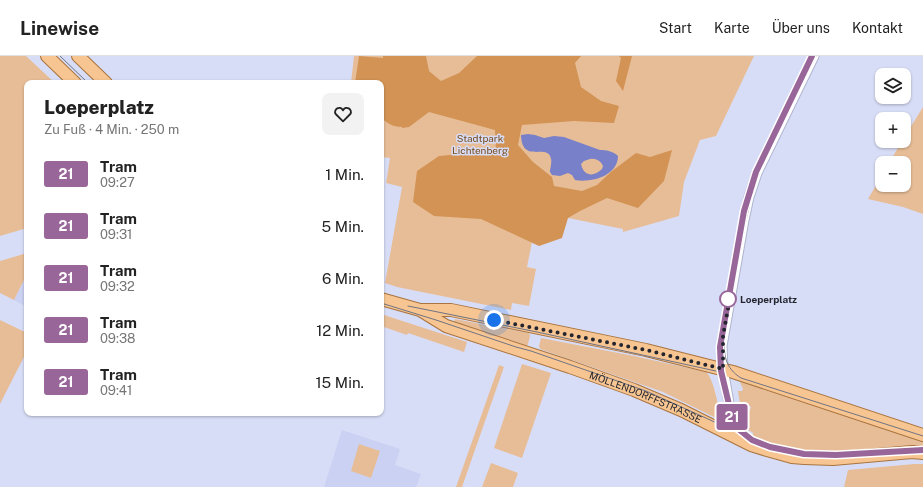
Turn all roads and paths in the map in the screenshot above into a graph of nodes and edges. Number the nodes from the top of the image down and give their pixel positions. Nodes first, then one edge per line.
1 (47, 56) edge
2 (78, 56) edge
3 (814, 56) edge
4 (72, 80) edge
5 (103, 80) edge
6 (384, 300) edge
7 (420, 310) junction
8 (723, 369) junction
9 (923, 434) edge
10 (735, 437) junction
11 (923, 453) edge

1 - 4 main road
2 - 5 main road
3 - 8 street
6 - 7 main road, MÖLLENDORFFSTRASSE
7 - 8 main road, MÖLLENDORFFSTRASSE
7 - 10 main road, MÖLLENDORFFSTRASSE
8 - 9 main road, MÖLLENDORFFSTRASSE
8 - 10 street
10 - 11 main road, MÖLLENDORFFSTRASSE

